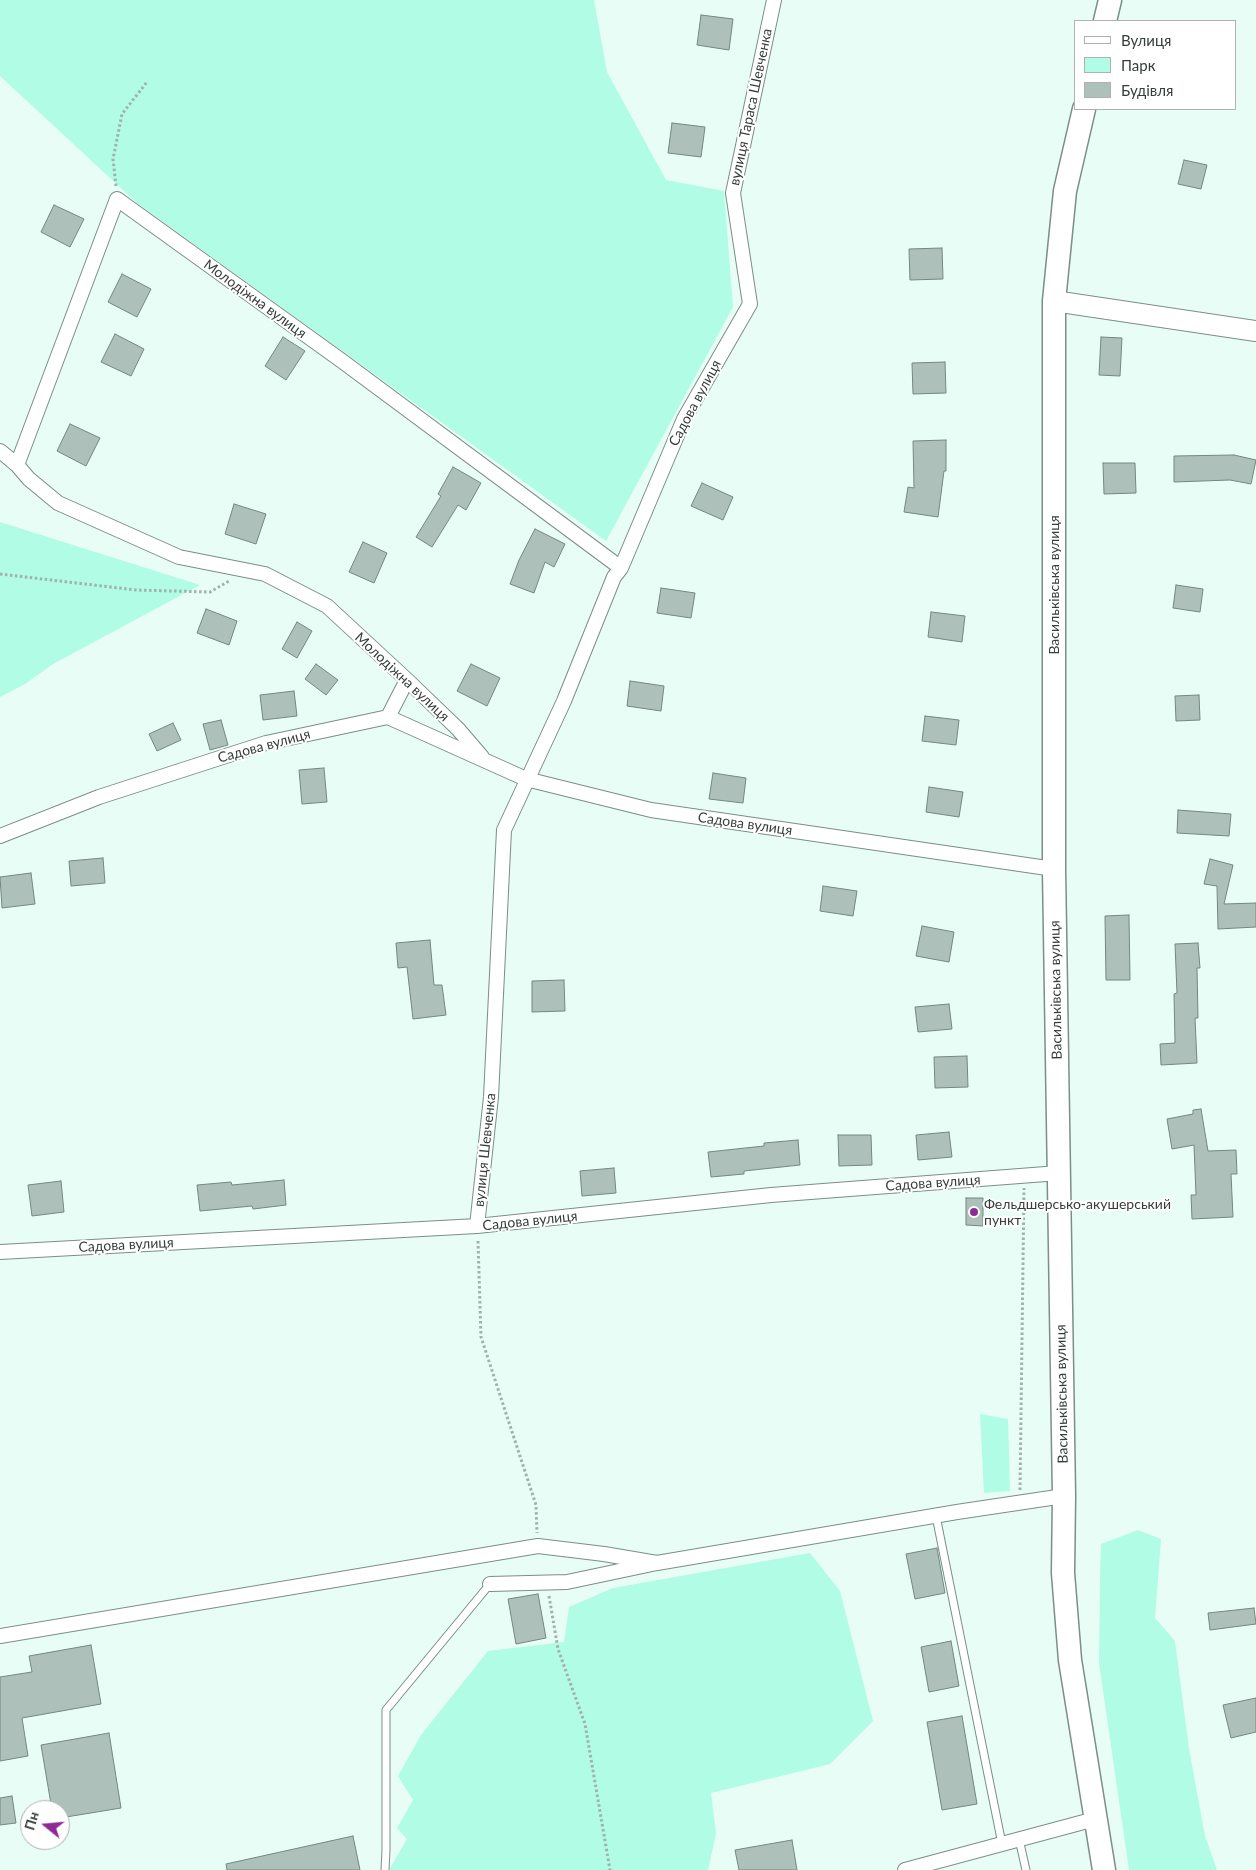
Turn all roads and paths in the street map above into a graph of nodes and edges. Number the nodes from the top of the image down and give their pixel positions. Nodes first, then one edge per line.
1 (774, 0) edge
2 (1110, 0) edge
3 (1105, 20) edge
4 (147, 82) dead end
5 (1084, 110) edge
6 (117, 199) junction
7 (1054, 300) junction
8 (750, 304) joint
9 (1256, 331) edge
10 (0, 451) edge
11 (17, 465) junction
12 (620, 568) junction
13 (250, 571) junction
14 (0, 574) edge
15 (407, 680) junction
16 (388, 717) junction
17 (486, 761) junction
18 (526, 779) junction
19 (0, 836) edge
20 (1054, 869) junction
21 (1059, 1173) junction
22 (1024, 1176) junction
23 (477, 1226) junction
24 (0, 1252) edge
25 (1064, 1496) junction
26 (1019, 1503) junction
27 (936, 1516) junction
28 (538, 1546) junction
29 (657, 1563) junction
30 (547, 1583) junction
31 (490, 1584) joint
32 (0, 1636) edge
33 (1096, 1819) junction
34 (1020, 1839) junction
35 (1002, 1844) junction
36 (385, 1870) edge
37 (610, 1870) edge
38 (904, 1870) edge
39 (1026, 1870) edge
40 (1104, 1870) edge

1 - 8 street, вулиця Тараса Шевченка
2 - 3 main road
4 - 6 path
5 - 7 main road, Васильківська вулиця
6 - 11 street
6 - 12 street, Молодіжна вулиця
7 - 9 street
7 - 20 main road, Васильківська вулиця
8 - 12 street, Садова вулиця
10 - 11 street, Молодіжна вулиця
11 - 13 street, Молодіжна вулиця
12 - 18 street, Садова вулиця
13 - 14 path
13 - 15 street, Молодіжна вулиця
15 - 16 street
15 - 17 street, Молодіжна вулиця
16 - 17 street, Садова вулиця
16 - 19 street, Садова вулиця
17 - 18 street, Садова вулиця
18 - 20 street, Садова вулиця
18 - 23 street, вулиця Шевченка
20 - 21 main road, Васильківська вулиця
21 - 22 street, Садова вулиця
21 - 25 main road, Васильківська вулиця
22 - 23 street, Садова вулиця
22 - 26 path
23 - 24 street, Садова вулиця
23 - 28 path, вулиця Шевченка
25 - 26 street
25 - 33 main road, Васильківська вулиця
26 - 27 street
27 - 29 street
27 - 35 lane
28 - 29 street
28 - 32 street
29 - 30 street
30 - 31 street
30 - 37 path
31 - 36 lane
33 - 34 street
33 - 40 main road, Васильківська вулиця
34 - 35 street
34 - 39 lane
35 - 38 street

